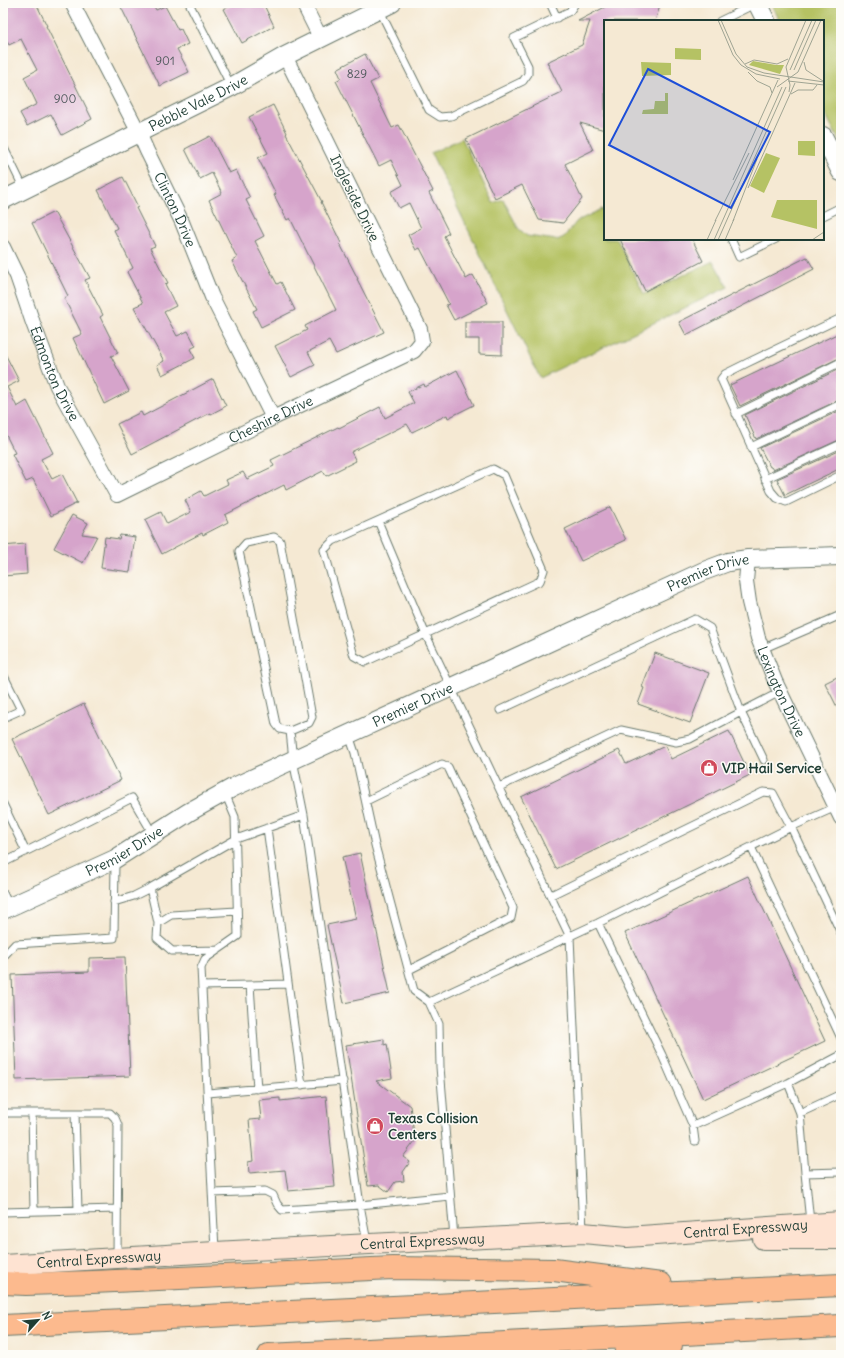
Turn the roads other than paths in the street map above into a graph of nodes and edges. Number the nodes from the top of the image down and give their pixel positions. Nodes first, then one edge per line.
1 (72, 3) edge
2 (189, 3) edge
3 (303, 3) edge
4 (550, 3) edge
5 (574, 3) edge
6 (757, 3) edge
7 (385, 6) edge
8 (557, 18) junction
9 (722, 20) edge
10 (766, 20) edge
11 (320, 39) junction
12 (285, 56) junction
13 (231, 87) junction
14 (139, 133) junction
15 (824, 138) edge
16 (3, 146) edge
17 (841, 172) edge
18 (24, 190) junction
19 (3, 200) edge
20 (841, 207) edge
21 (824, 216) edge
22 (732, 240) edge
23 (774, 240) edge
24 (3, 247) edge
25 (841, 318) edge
26 (422, 341) joint
27 (841, 362) edge
28 (841, 404) edge
29 (736, 414) junction
30 (273, 418) junction
31 (841, 444) edge
32 (751, 447) junction
33 (841, 475) edge
34 (766, 479) junction
35 (117, 495) joint
36 (378, 521) junction
37 (841, 556) edge
38 (748, 559) junction
39 (841, 615) edge
40 (426, 635) junction
41 (762, 649) junction
42 (3, 674) edge
43 (450, 687) junction
44 (780, 692) junction
45 (500, 710) dead end
46 (741, 712) junction
47 (3, 718) edge
48 (290, 731) junction
49 (349, 734) junction
50 (293, 760) junction
51 (764, 760) dead end
52 (499, 787) junction
53 (225, 792) junction
54 (366, 801) junction
55 (3, 804) edge
56 (838, 813) edge
57 (304, 815) junction
58 (791, 827) junction
59 (267, 828) junction
60 (154, 834) junction
61 (236, 839) junction
62 (752, 847) junction
63 (26, 852) junction
64 (115, 859) junction
65 (3, 863) edge
66 (150, 888) junction
67 (551, 895) junction
68 (114, 902) junction
69 (5, 904) edge
70 (237, 911) junction
71 (158, 923) junction
72 (598, 923) junction
73 (841, 933) edge
74 (570, 936) junction
75 (220, 950) junction
76 (3, 956) edge
77 (409, 970) junction
78 (288, 984) junction
79 (250, 985) junction
80 (202, 986) junction
81 (429, 1002) junction
82 (841, 1038) edge
83 (841, 1055) edge
84 (343, 1081) junction
85 (788, 1083) junction
86 (302, 1085) junction
87 (257, 1089) junction
88 (208, 1093) junction
89 (841, 1094) edge
90 (3, 1113) edge
91 (32, 1113) junction
92 (75, 1113) junction
93 (800, 1113) junction
94 (693, 1126) junction
95 (695, 1141) dead end
96 (841, 1172) edge
97 (805, 1173) junction
98 (213, 1193) junction
99 (450, 1196) junction
100 (360, 1205) junction
101 (117, 1209) junction
102 (78, 1210) junction
103 (34, 1211) junction
104 (3, 1212) edge
105 (841, 1222) edge
106 (810, 1224) junction
107 (584, 1233) junction
108 (627, 1237) junction
109 (841, 1239) edge
110 (454, 1240) junction
111 (368, 1244) junction
112 (215, 1252) junction
113 (118, 1258) junction
114 (3, 1265) edge
115 (3, 1283) edge
116 (841, 1285) edge
117 (718, 1291) junction
118 (3, 1326) edge
119 (841, 1326) edge
120 (732, 1331) junction
121 (269, 1355) edge
122 (625, 1355) edge

1 - 14 street, Clinton Drive
2 - 13 lane
3 - 11 street
4 - 8 lane
5 - 8 lane
6 - 9 lane
6 - 10 street
7 - 8 lane
7 - 11 street, Pebble Vale Drive
11 - 12 street, Pebble Vale Drive
12 - 13 street, Pebble Vale Drive
12 - 26 street, Ingleside Drive
13 - 14 street, Pebble Vale Drive
14 - 18 street, Pebble Vale Drive
14 - 30 street, Clinton Drive
15 - 17 street
16 - 18 lane
18 - 19 street, Pebble Vale Drive
20 - 21 lane
22 - 23 lane
24 - 35 street, Edmonton Drive
25 - 29 lane
26 - 30 street, Cheshire Drive
27 - 29 lane
28 - 32 lane
29 - 32 lane
30 - 35 street, Cheshire Drive
31 - 34 lane
32 - 34 lane
33 - 34 lane
36 - 40 lane
36 - 40 lane
36 - 40 lane
37 - 38 street, Premier Drive
38 - 41 street, Lexington Drive
38 - 43 street, Premier Drive
39 - 41 lane
40 - 43 lane
41 - 44 street, Lexington Drive
42 - 47 lane
43 - 49 street, Premier Drive
43 - 52 lane
44 - 46 lane
44 - 56 street, Lexington Drive
45 - 46 lane
46 - 51 lane
46 - 52 lane
48 - 48 lane
48 - 50 lane
49 - 50 street, Premier Drive
49 - 54 lane
50 - 53 street, Premier Drive
50 - 57 lane
52 - 67 lane
53 - 60 street, Premier Drive
53 - 61 lane
54 - 77 lane
54 - 77 lane
55 - 63 lane
56 - 58 lane
57 - 59 lane
57 - 84 lane
58 - 62 lane
58 - 67 lane
58 - 73 lane
59 - 61 lane
59 - 78 lane
60 - 63 lane
60 - 64 street, Premier Drive
61 - 66 lane
61 - 70 lane
62 - 72 lane
62 - 82 lane
63 - 65 lane
64 - 68 lane
64 - 69 street, Premier Drive
66 - 68 lane
66 - 71 lane
67 - 74 lane
68 - 76 lane
70 - 71 lane
70 - 75 lane
71 - 75 lane
72 - 74 lane
72 - 94 lane
74 - 81 lane
74 - 107 lane
75 - 80 lane
77 - 81 lane
78 - 79 lane
78 - 86 lane
79 - 80 lane
79 - 87 lane
80 - 88 lane
81 - 99 lane
83 - 85 lane
84 - 86 lane
84 - 100 lane
85 - 93 lane
85 - 94 lane
86 - 87 lane
87 - 88 lane
88 - 98 lane
89 - 93 lane
90 - 91 lane
91 - 92 lane
91 - 103 lane
92 - 101 lane
92 - 102 lane
93 - 97 lane
94 - 95 lane
96 - 97 lane
97 - 106 lane
98 - 100 lane
98 - 112 lane
99 - 100 lane
99 - 110 lane
100 - 111 lane
101 - 102 lane
101 - 113 lane
102 - 103 lane
103 - 104 lane
105 - 106 main road, Central Expressway
106 - 108 main road, Central Expressway
107 - 108 main road, Central Expressway
107 - 110 main road, Central Expressway
108 - 109 main road
110 - 111 main road, Central Expressway
111 - 112 main road, Central Expressway
112 - 113 main road, Central Expressway
113 - 114 main road, Central Expressway
115 - 117 highway
116 - 117 highway
117 - 118 highway
119 - 120 highway
120 - 121 highway
120 - 122 highway

